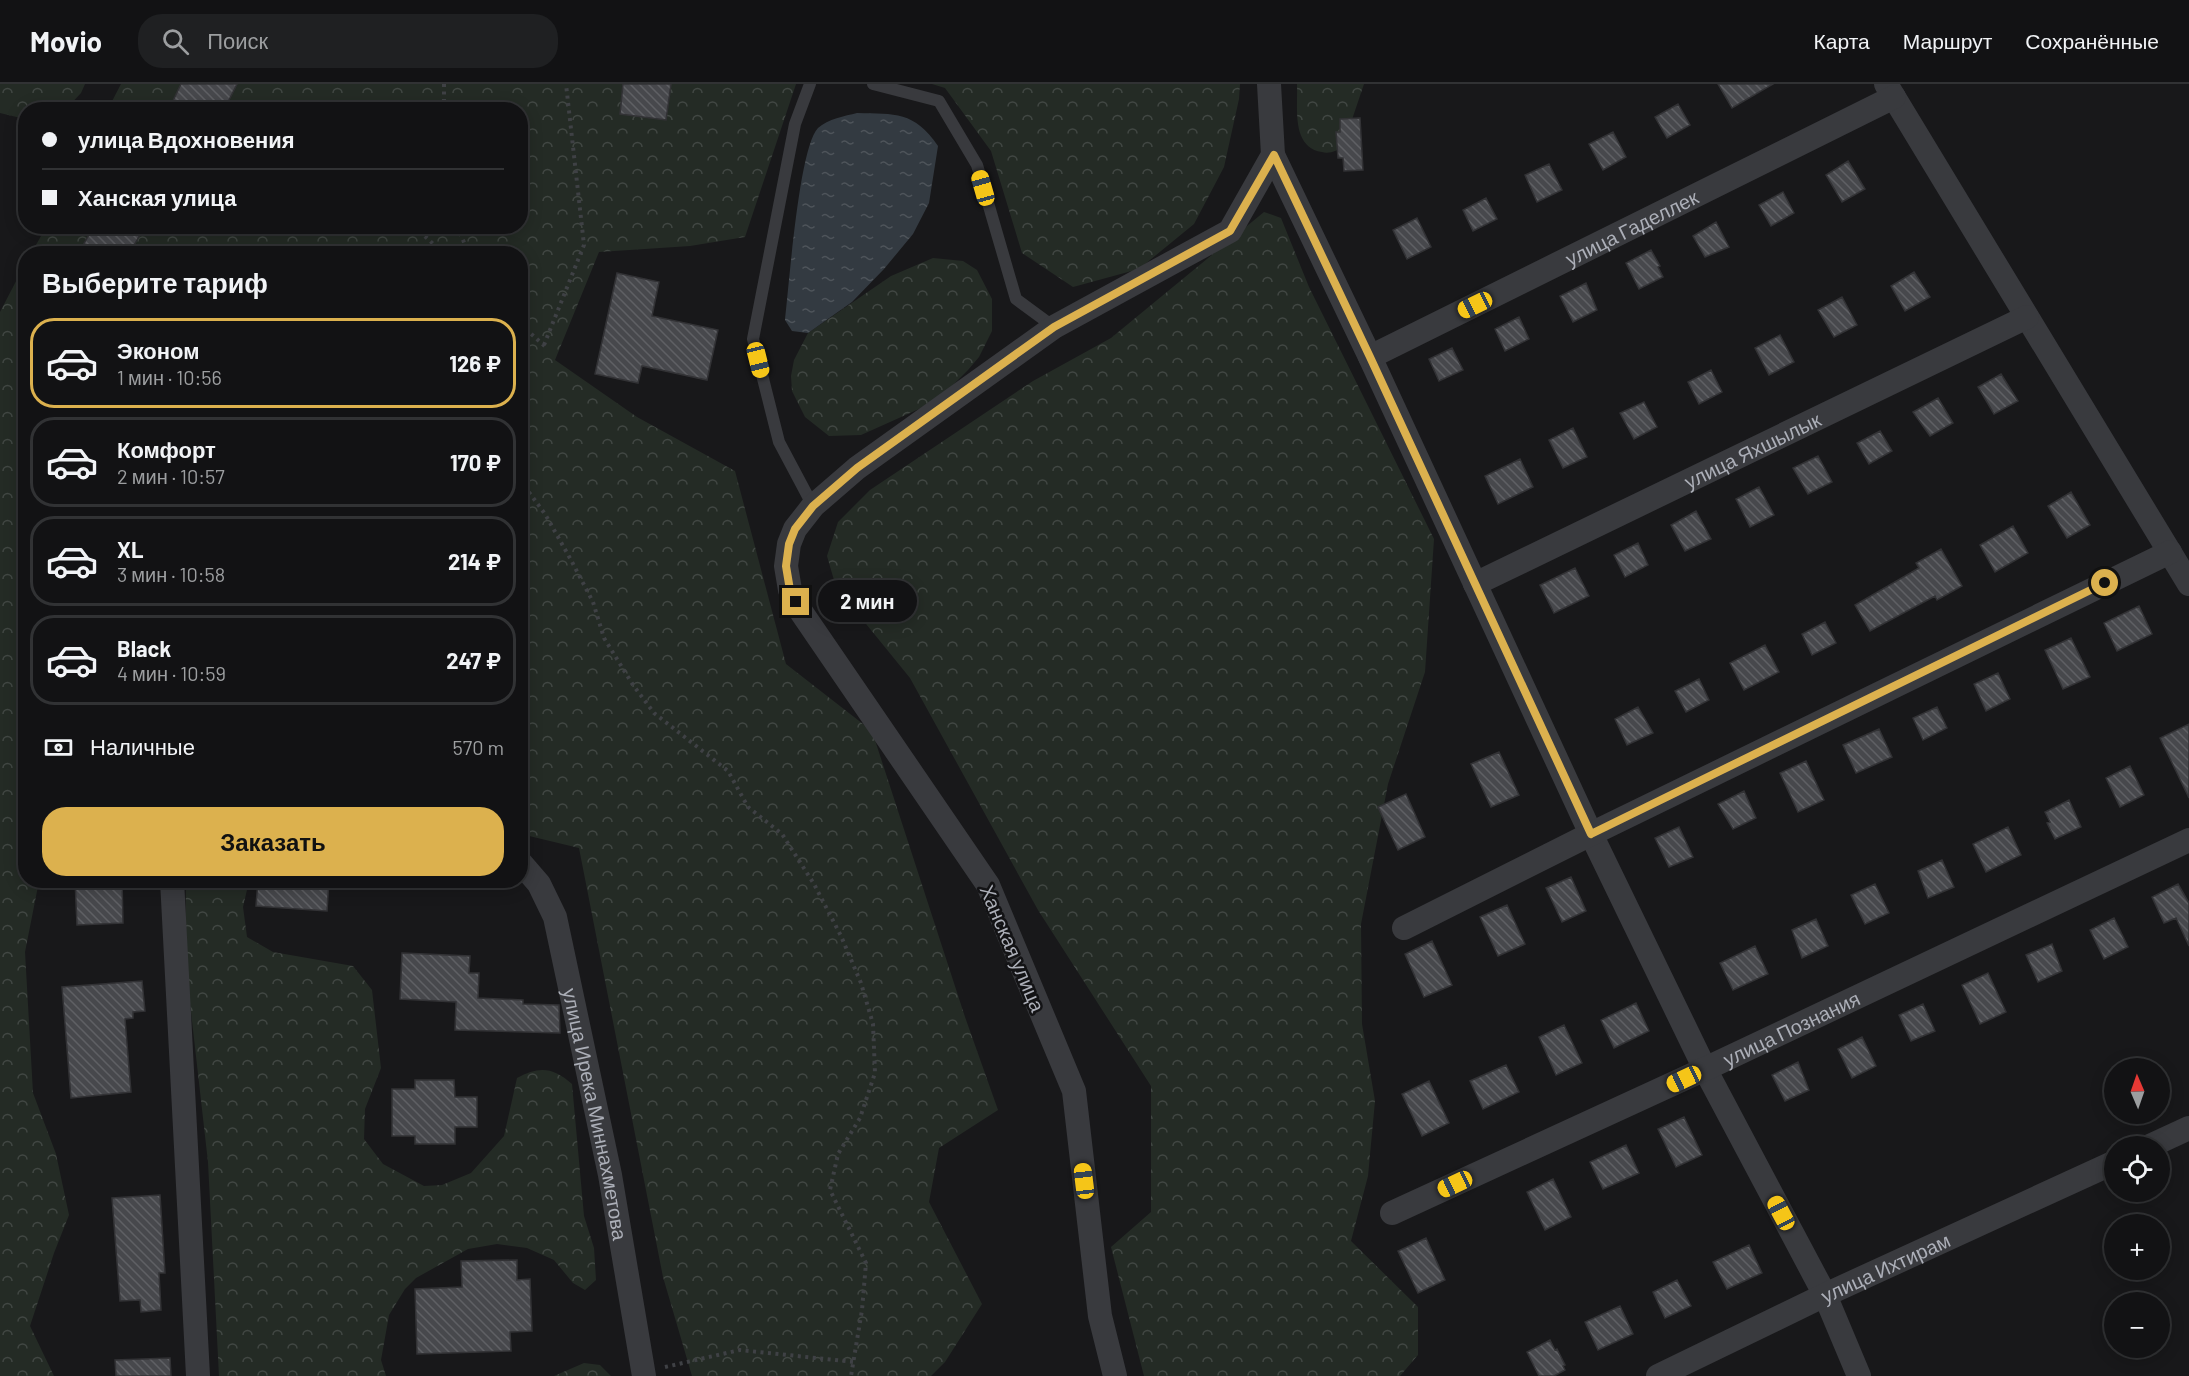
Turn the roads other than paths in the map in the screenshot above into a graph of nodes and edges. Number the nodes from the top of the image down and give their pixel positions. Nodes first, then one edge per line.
1 (810, 84) edge
2 (873, 84) edge
3 (1269, 84) edge
4 (1890, 90) edge
5 (1274, 155) junction
6 (2027, 317) junction
7 (1054, 327) junction
8 (1370, 357) junction
9 (813, 506) junction
10 (2170, 552) junction
11 (1475, 584) junction
12 (2189, 584) edge
13 (1591, 834) junction
14 (2189, 840) edge
15 (528, 871) edge
16 (172, 888) edge
17 (1404, 928) dead end
18 (1705, 1069) junction
19 (2189, 1128) edge
20 (2170, 1137) edge
21 (2104, 1167) edge
22 (1392, 1213) dead end
23 (1825, 1295) junction
24 (644, 1374) edge
25 (198, 1376) edge
26 (1115, 1376) edge
27 (1658, 1376) edge
28 (1859, 1376) edge

1 - 9 lane
2 - 7 lane
3 - 5 street
4 - 6 street
4 - 8 street, улица Гаделлек
5 - 7 street, Ханская улица
5 - 8 street
6 - 10 street
6 - 11 street, улица Яхшылык
7 - 9 street, Ханская улица
8 - 11 street
9 - 26 street, Ханская улица
10 - 12 street
10 - 13 street
11 - 13 street
13 - 17 street
13 - 18 street
14 - 18 street, улица Познания
15 - 24 street, улица Ирека Миннахметова
16 - 25 street
18 - 22 street, улица Познания
18 - 23 street
19 - 20 street
21 - 23 street, улица Ихтирам
23 - 27 street, улица Ихтирам
23 - 28 street

